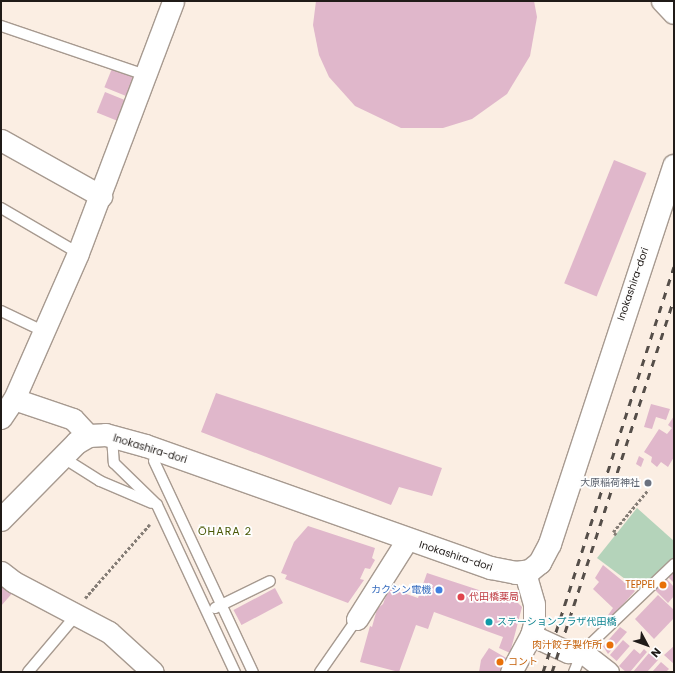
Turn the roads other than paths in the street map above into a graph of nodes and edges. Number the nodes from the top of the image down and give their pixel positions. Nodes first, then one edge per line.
1 (173, 1) edge
2 (663, 1) edge
3 (674, 12) edge
4 (1, 26) edge
5 (145, 76) junction
6 (1, 140) edge
7 (674, 166) edge
8 (101, 196) junction
9 (1, 208) edge
10 (78, 253) junction
11 (1, 311) edge
12 (43, 331) junction
13 (10, 391) edge
14 (1, 418) edge
15 (89, 436) junction
16 (112, 437) junction
17 (62, 457) junction
18 (154, 461) dead end
19 (174, 507) junction
20 (159, 508) junction
21 (1, 520) edge
22 (406, 540) junction
23 (674, 564) edge
24 (1, 572) edge
25 (525, 572) junction
26 (270, 581) dead end
27 (220, 606) junction
28 (208, 611) junction
29 (75, 612) junction
30 (357, 619) joint
31 (531, 635) junction
32 (582, 652) junction
33 (248, 661) junction
34 (514, 668) edge
35 (234, 670) edge
36 (28, 672) edge
37 (153, 672) edge
38 (253, 672) edge
39 (320, 672) edge
40 (574, 672) edge
41 (608, 672) edge

1 - 5 street
2 - 3 main road
4 - 5 lane
5 - 8 street
6 - 8 street
7 - 25 main road, Inokashira-dori
8 - 10 street
9 - 10 lane
10 - 12 street
11 - 12 lane
12 - 13 street
13 - 14 street
13 - 15 street
15 - 16 main road, Inokashira-dori
15 - 17 main road
16 - 20 lane
16 - 22 main road, Inokashira-dori
17 - 20 lane
17 - 21 main road
18 - 19 lane
19 - 20 lane
19 - 27 lane
20 - 28 lane
22 - 25 main road, Inokashira-dori
22 - 30 street
23 - 32 lane
24 - 29 street
25 - 31 street
26 - 27 lane
27 - 28 lane
27 - 33 lane
28 - 35 lane
29 - 36 lane
29 - 37 street
30 - 39 lane
31 - 32 street
31 - 34 street
32 - 40 lane
32 - 41 street
33 - 35 lane
33 - 38 lane

